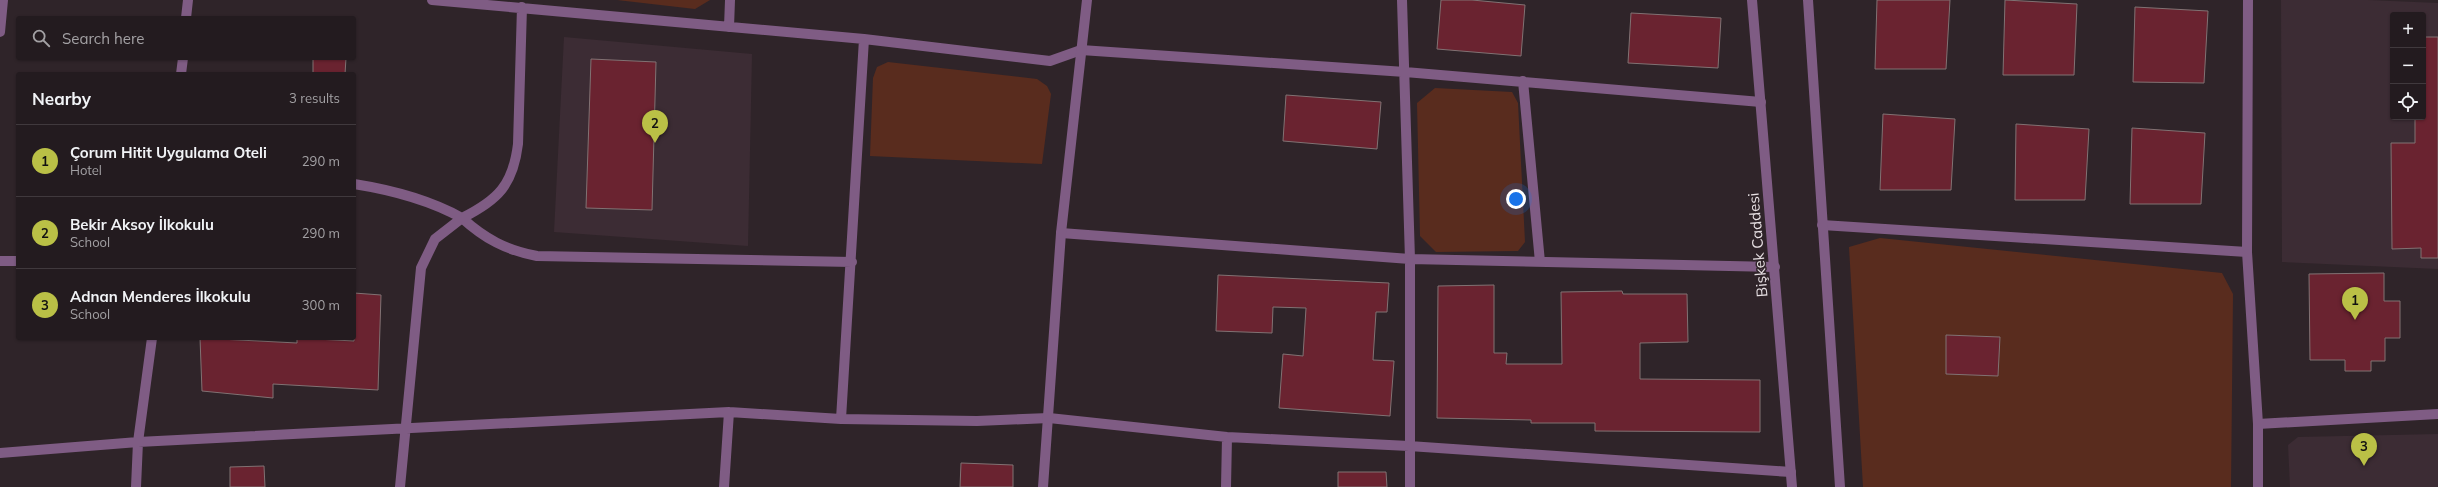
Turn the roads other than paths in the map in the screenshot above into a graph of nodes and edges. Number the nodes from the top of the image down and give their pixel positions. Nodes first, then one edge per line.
1 (3, 0) edge
2 (188, 0) edge
3 (432, 0) edge
4 (730, 0) edge
5 (1087, 0) edge
6 (1402, 0) edge
7 (1752, 0) edge
8 (1808, 0) edge
9 (2248, 0) edge
10 (522, 7) junction
11 (186, 16) edge
12 (729, 26) junction
13 (0, 32) edge
14 (864, 39) junction
15 (1081, 50) junction
16 (182, 60) edge
17 (181, 72) edge
18 (1405, 72) junction
19 (1523, 81) junction
20 (1761, 102) junction
21 (356, 184) edge
22 (462, 218) junction
23 (1822, 225) junction
24 (1061, 233) junction
25 (2247, 252) junction
26 (1410, 259) junction
27 (16, 261) edge
28 (0, 262) edge
29 (852, 262) junction
30 (1540, 262) junction
31 (1774, 267) junction
32 (152, 340) edge
33 (729, 412) junction
34 (2438, 414) edge
35 (1049, 418) junction
36 (841, 419) junction
37 (2258, 424) junction
38 (408, 427) junction
39 (1227, 437) junction
40 (138, 442) junction
41 (1409, 446) junction
42 (0, 452) edge
43 (1791, 472) junction
44 (136, 487) edge
45 (400, 487) edge
46 (724, 487) edge
47 (1043, 487) edge
48 (1226, 487) edge
49 (1410, 487) edge
50 (1792, 487) edge
51 (1840, 487) edge
52 (2258, 487) edge

1 - 13 street
2 - 11 street
3 - 10 street
4 - 12 street
5 - 15 street
6 - 18 street
7 - 20 street, Bişkek Caddesi
8 - 23 street
9 - 25 street
10 - 12 street
10 - 22 street
12 - 14 street
14 - 15 street
14 - 29 street
15 - 18 street
15 - 24 street
16 - 17 street
18 - 19 street
18 - 26 street
19 - 20 street
19 - 30 street
20 - 31 street, Bişkek Caddesi
21 - 22 street
22 - 29 street
22 - 38 street
23 - 25 street
23 - 51 street
24 - 26 street
24 - 35 street
25 - 37 street
26 - 30 street
26 - 41 street
27 - 28 street
29 - 36 street
30 - 31 street
31 - 43 street, Bişkek Caddesi
32 - 40 street
33 - 36 street
33 - 38 street
33 - 46 street
34 - 37 street
35 - 36 street
35 - 39 street
35 - 47 street
37 - 52 street
38 - 40 street
38 - 45 street
39 - 41 street
39 - 48 street
40 - 42 street
40 - 44 street
41 - 43 street
41 - 49 street
43 - 50 street, Bişkek Caddesi

